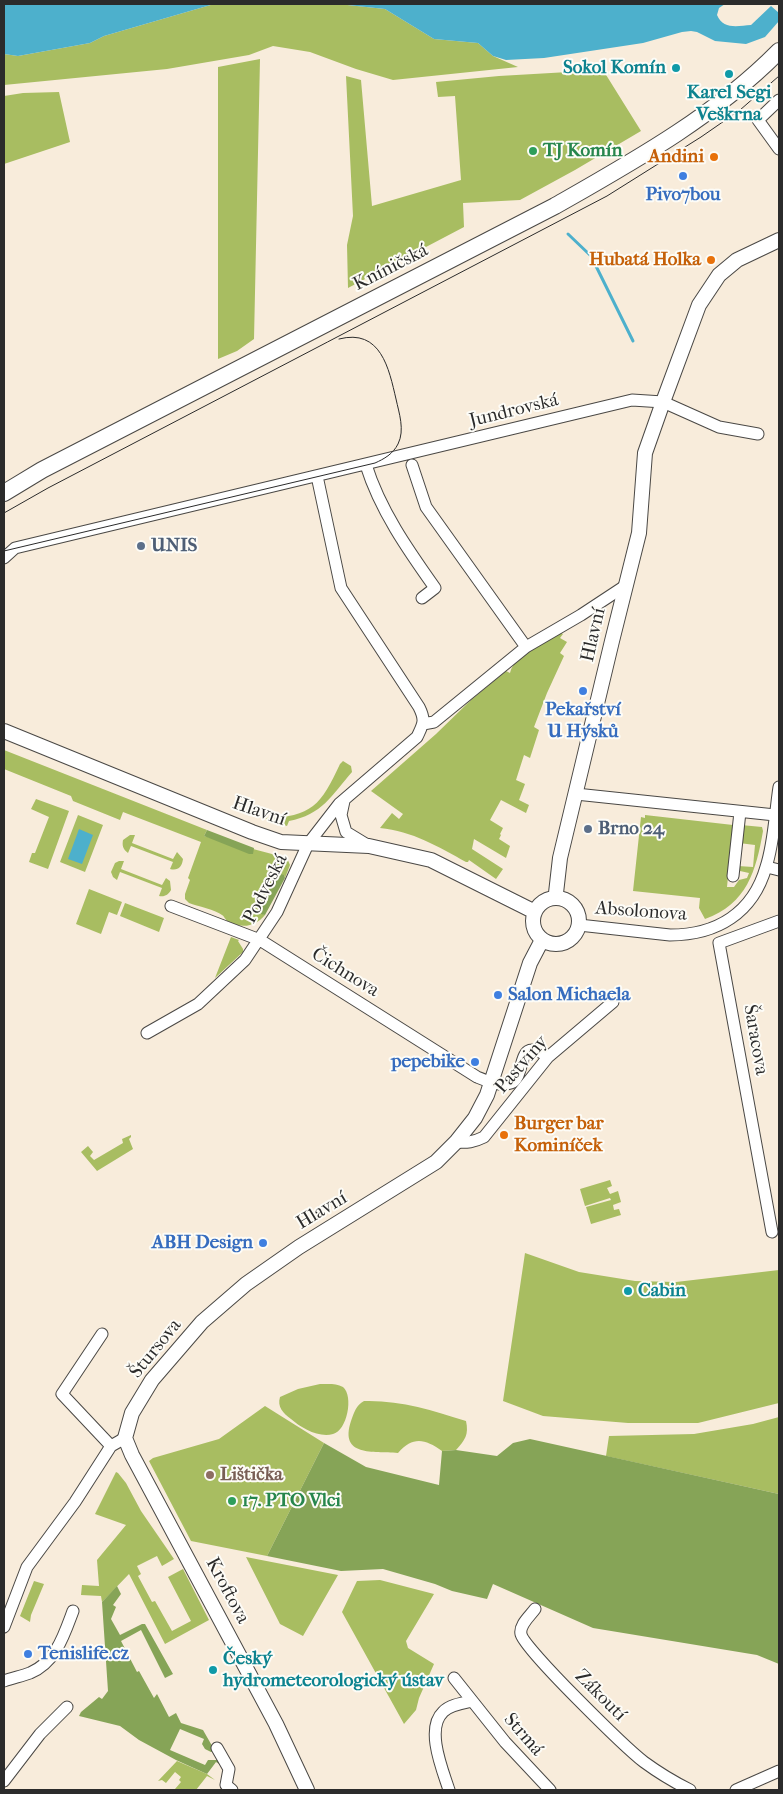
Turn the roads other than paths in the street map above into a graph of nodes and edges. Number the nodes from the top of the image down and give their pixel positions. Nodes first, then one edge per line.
1 (779, 51) edge
2 (779, 100) edge
3 (779, 149) edge
4 (779, 240) edge
5 (663, 402) junction
6 (758, 434) dead end
7 (370, 464) junction
8 (412, 465) dead end
9 (317, 476) junction
10 (4, 494) edge
11 (4, 558) edge
12 (625, 586) junction
13 (422, 598) dead end
14 (580, 615) joint
15 (526, 647) junction
16 (424, 724) junction
17 (4, 731) edge
18 (779, 787) edge
19 (576, 794) junction
20 (345, 800) junction
21 (740, 812) junction
22 (775, 815) junction
23 (308, 844) junction
24 (369, 846) junction
25 (767, 866) junction
26 (779, 870) edge
27 (733, 876) dead end
28 (557, 898) junction
29 (171, 906) dead end
30 (535, 912) junction
31 (779, 921) edge
32 (579, 925) junction
33 (260, 940) junction
34 (542, 940) junction
35 (613, 1002) dead end
36 (147, 1033) dead end
37 (548, 1056) junction
38 (492, 1083) junction
39 (456, 1142) junction
40 (772, 1232) dead end
41 (246, 1284) joint
42 (102, 1334) dead end
43 (125, 1438) junction
44 (110, 1446) junction
45 (535, 1609) dead end
46 (73, 1611) dead end
47 (4, 1628) edge
48 (454, 1678) dead end
49 (4, 1681) edge
50 (472, 1701) junction
51 (66, 1707) dead end
52 (217, 1748) dead end
53 (779, 1771) edge
54 (4, 1781) edge
55 (227, 1789) edge
56 (306, 1790) edge
57 (449, 1790) edge
58 (550, 1790) edge
59 (690, 1790) edge
60 (736, 1790) edge

1 - 10 main road, Kníničská
2 - 3 street
4 - 5 street, Hlavní
5 - 6 street
5 - 7 street, Jundrovská
5 - 12 street, Hlavní
7 - 9 street, Jundrovská
7 - 13 street
8 - 15 street
9 - 11 street, Jundrovská
9 - 16 street
12 - 14 street, Hlavní
12 - 19 street, Hlavní
14 - 15 street, Podveská
15 - 16 street, Podveská
16 - 20 street, Podveská
17 - 23 street, Hlavní
18 - 22 street, Absolonova
19 - 21 street
19 - 28 street, Hlavní
20 - 23 street, Podveská
20 - 24 street
21 - 22 street
21 - 27 street
22 - 25 street, Absolonova
23 - 24 street, Hlavní
23 - 33 street, Podveská
24 - 30 street, Hlavní
25 - 26 street
25 - 32 street, Absolonova
28 - 30 street
28 - 32 street
29 - 33 street, Čichnova
30 - 34 street
31 - 40 street, Šaracova
32 - 34 street
33 - 36 street, Podveská
33 - 38 street, Čichnova
34 - 38 street, Hlavní
35 - 37 street, Pastviny
37 - 38 street
37 - 39 street, Pastviny
38 - 39 street, Hlavní
39 - 41 street, Hlavní
41 - 43 street, Štursova
42 - 44 street
43 - 44 street
43 - 56 street, Kroftova
44 - 47 street
45 - 59 street, Zákoutí
46 - 49 street
48 - 50 street, Strmá
50 - 57 street
50 - 58 street, Strmá
51 - 54 street
52 - 55 street
53 - 60 street

